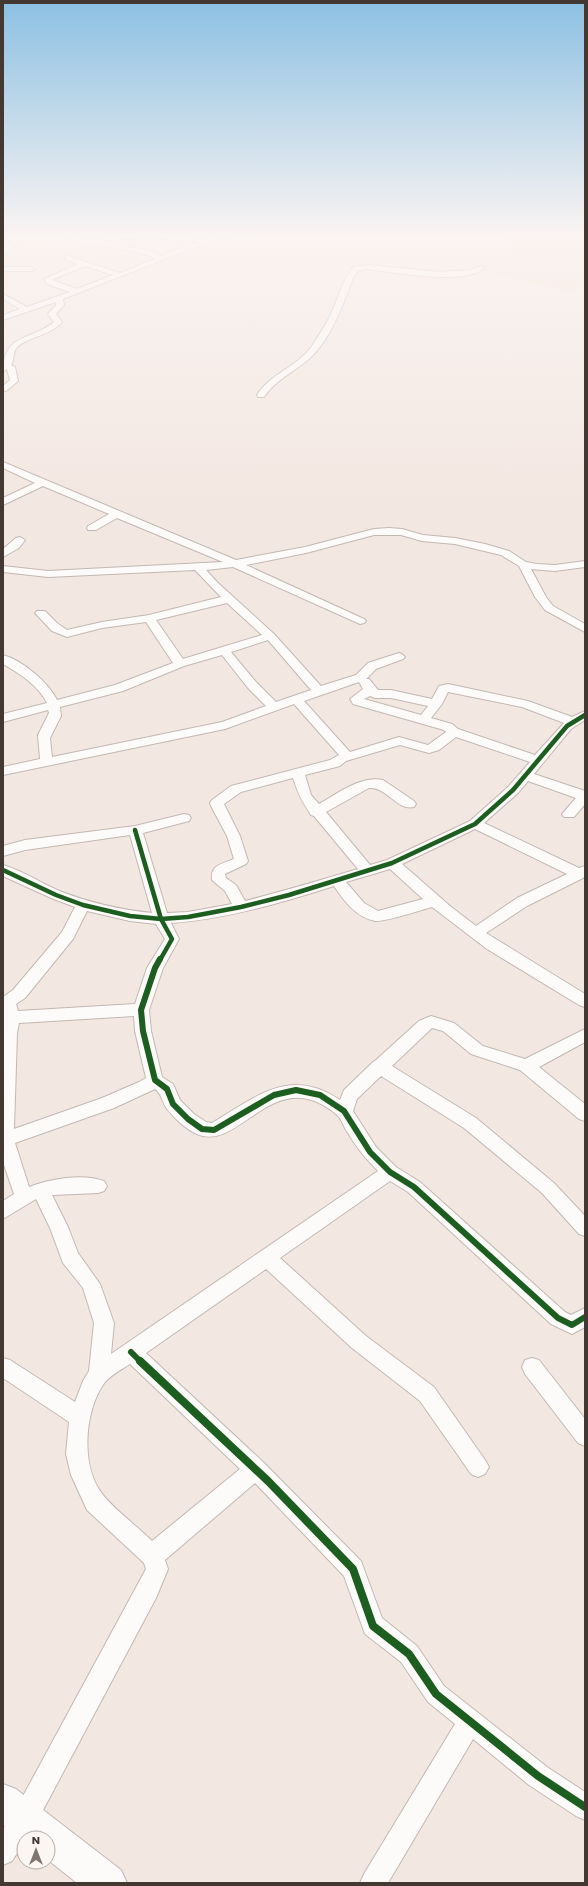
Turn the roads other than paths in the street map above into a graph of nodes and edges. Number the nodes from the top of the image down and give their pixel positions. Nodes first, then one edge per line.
1 (56, 324) edge
2 (330, 324) edge
3 (5, 367) edge
4 (6, 388) dead end
5 (261, 395) dead end
6 (3, 465) edge
7 (44, 482) junction
8 (3, 502) edge
9 (117, 514) junction
10 (92, 528) dead end
11 (20, 540) dead end
12 (3, 554) edge
13 (223, 562) junction
14 (236, 564) junction
15 (523, 564) junction
16 (585, 564) edge
17 (198, 567) junction
18 (3, 569) edge
19 (228, 598) junction
20 (41, 612) dead end
21 (149, 618) junction
22 (360, 621) dead end
23 (585, 629) edge
24 (270, 636) junction
25 (224, 650) junction
26 (399, 657) dead end
27 (3, 659) edge
28 (180, 664) junction
29 (360, 678) junction
30 (319, 690) junction
31 (370, 690) junction
32 (296, 698) junction
33 (54, 704) junction
34 (436, 704) junction
35 (274, 707) junction
36 (582, 717) edge
37 (3, 718) edge
38 (424, 720) junction
39 (454, 732) junction
40 (347, 757) junction
41 (536, 760) junction
42 (47, 763) junction
43 (3, 771) edge
44 (298, 774) junction
45 (524, 774) junction
46 (585, 796) edge
47 (409, 804) dead end
48 (316, 812) junction
49 (569, 814) dead end
50 (184, 818) dead end
51 (475, 824) junction
52 (135, 830) junction
53 (3, 851) edge
54 (392, 863) junction
55 (3, 870) edge
56 (367, 870) junction
57 (582, 872) edge
58 (336, 880) junction
59 (434, 901) junction
60 (82, 905) junction
61 (241, 908) junction
62 (161, 919) junction
63 (476, 933) junction
64 (585, 1001) edge
65 (8, 1007) edge
66 (141, 1010) junction
67 (585, 1034) edge
68 (379, 1066) junction
69 (526, 1066) junction
70 (155, 1080) junction
71 (344, 1111) junction
72 (585, 1114) edge
73 (5, 1139) junction
74 (390, 1172) junction
75 (98, 1186) dead end
76 (32, 1193) junction
77 (3, 1211) edge
78 (585, 1228) edge
79 (267, 1258) junction
80 (585, 1317) edge
81 (131, 1352) junction
82 (532, 1366) dead end
83 (3, 1367) edge
84 (99, 1374) junction
85 (80, 1417) junction
86 (585, 1436) edge
87 (478, 1467) dead end
88 (256, 1469) junction
89 (152, 1556) junction
90 (470, 1722) junction
91 (585, 1807) edge
92 (14, 1810) edge
93 (3, 1852) edge
94 (108, 1883) edge
95 (373, 1883) edge

1 - 3 street
2 - 5 street
3 - 4 street
6 - 7 street
7 - 8 street
7 - 9 street
9 - 10 street
9 - 13 street
11 - 12 street
13 - 14 street
13 - 17 street
14 - 15 street
14 - 22 street
15 - 16 street
15 - 23 street
17 - 18 street
17 - 19 street
19 - 21 street
19 - 24 street
20 - 21 street
21 - 28 street
24 - 25 street
24 - 30 street
25 - 28 street
25 - 35 street
26 - 29 street
27 - 33 street
28 - 33 street
29 - 30 street
29 - 31 street
30 - 32 street
31 - 34 street
31 - 38 street
32 - 35 street
32 - 40 street
33 - 37 street
33 - 42 street
34 - 36 street
34 - 38 street
35 - 42 street
36 - 41 street
38 - 39 street
39 - 40 street
39 - 41 street
40 - 44 street
41 - 45 street
42 - 43 street
44 - 48 street
44 - 61 street
45 - 46 street
45 - 51 street
46 - 49 street
47 - 48 street
48 - 56 street
50 - 52 street
51 - 54 street
51 - 57 street
52 - 53 street
52 - 62 street
54 - 56 street
54 - 59 street
55 - 60 street
56 - 58 street
57 - 63 street
58 - 59 street
58 - 61 street
59 - 63 street
60 - 62 street
60 - 65 street
61 - 62 street
62 - 66 street
63 - 64 street
65 - 66 street
65 - 73 street
66 - 70 street
67 - 69 street
68 - 69 street
68 - 71 street
68 - 78 street
69 - 72 street
70 - 71 street
70 - 73 street
71 - 74 street
73 - 76 street
74 - 79 street
74 - 80 street
75 - 76 street
76 - 77 street
76 - 84 street
79 - 81 street
79 - 87 street
81 - 84 street
81 - 88 street
82 - 86 street
83 - 85 street
84 - 85 street
85 - 89 street
88 - 89 street
88 - 90 street
89 - 92 street
90 - 91 street
90 - 95 street
92 - 93 street
92 - 94 main road

